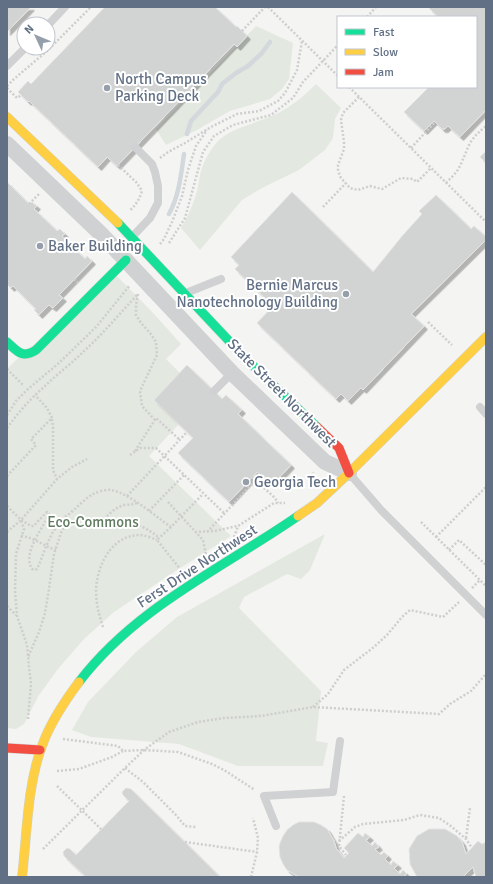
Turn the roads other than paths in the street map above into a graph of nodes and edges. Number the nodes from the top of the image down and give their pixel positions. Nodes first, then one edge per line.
1 (65, 7) edge
2 (56, 17) edge
3 (17, 56) edge
4 (7, 66) edge
5 (7, 117) edge
6 (7, 144) edge
7 (135, 147) dead end
8 (132, 237) junction
9 (126, 260) junction
10 (221, 279) dead end
11 (186, 294) junction
12 (486, 337) edge
13 (7, 342) edge
14 (232, 373) junction
15 (214, 391) dead end
16 (480, 407) dead end
17 (486, 414) edge
18 (349, 473) junction
19 (486, 615) edge
20 (340, 741) dead end
21 (7, 748) edge
22 (40, 750) junction
23 (276, 826) dead end
24 (22, 877) edge

1 - 2 lane
3 - 4 lane
5 - 8 street, State Street Northwest
6 - 9 street, State Street Northwest
7 - 8 lane
8 - 11 street, State Street Northwest
9 - 13 street
9 - 14 street, State Street Northwest
10 - 11 lane
11 - 18 street, State Street Northwest
12 - 18 street, Ferst Drive Northwest
14 - 15 lane
14 - 18 street, State Street Northwest
16 - 17 lane
18 - 19 lane
18 - 22 street, Ferst Drive Northwest
20 - 23 lane
21 - 22 street
22 - 24 street, Ferst Drive Northwest

